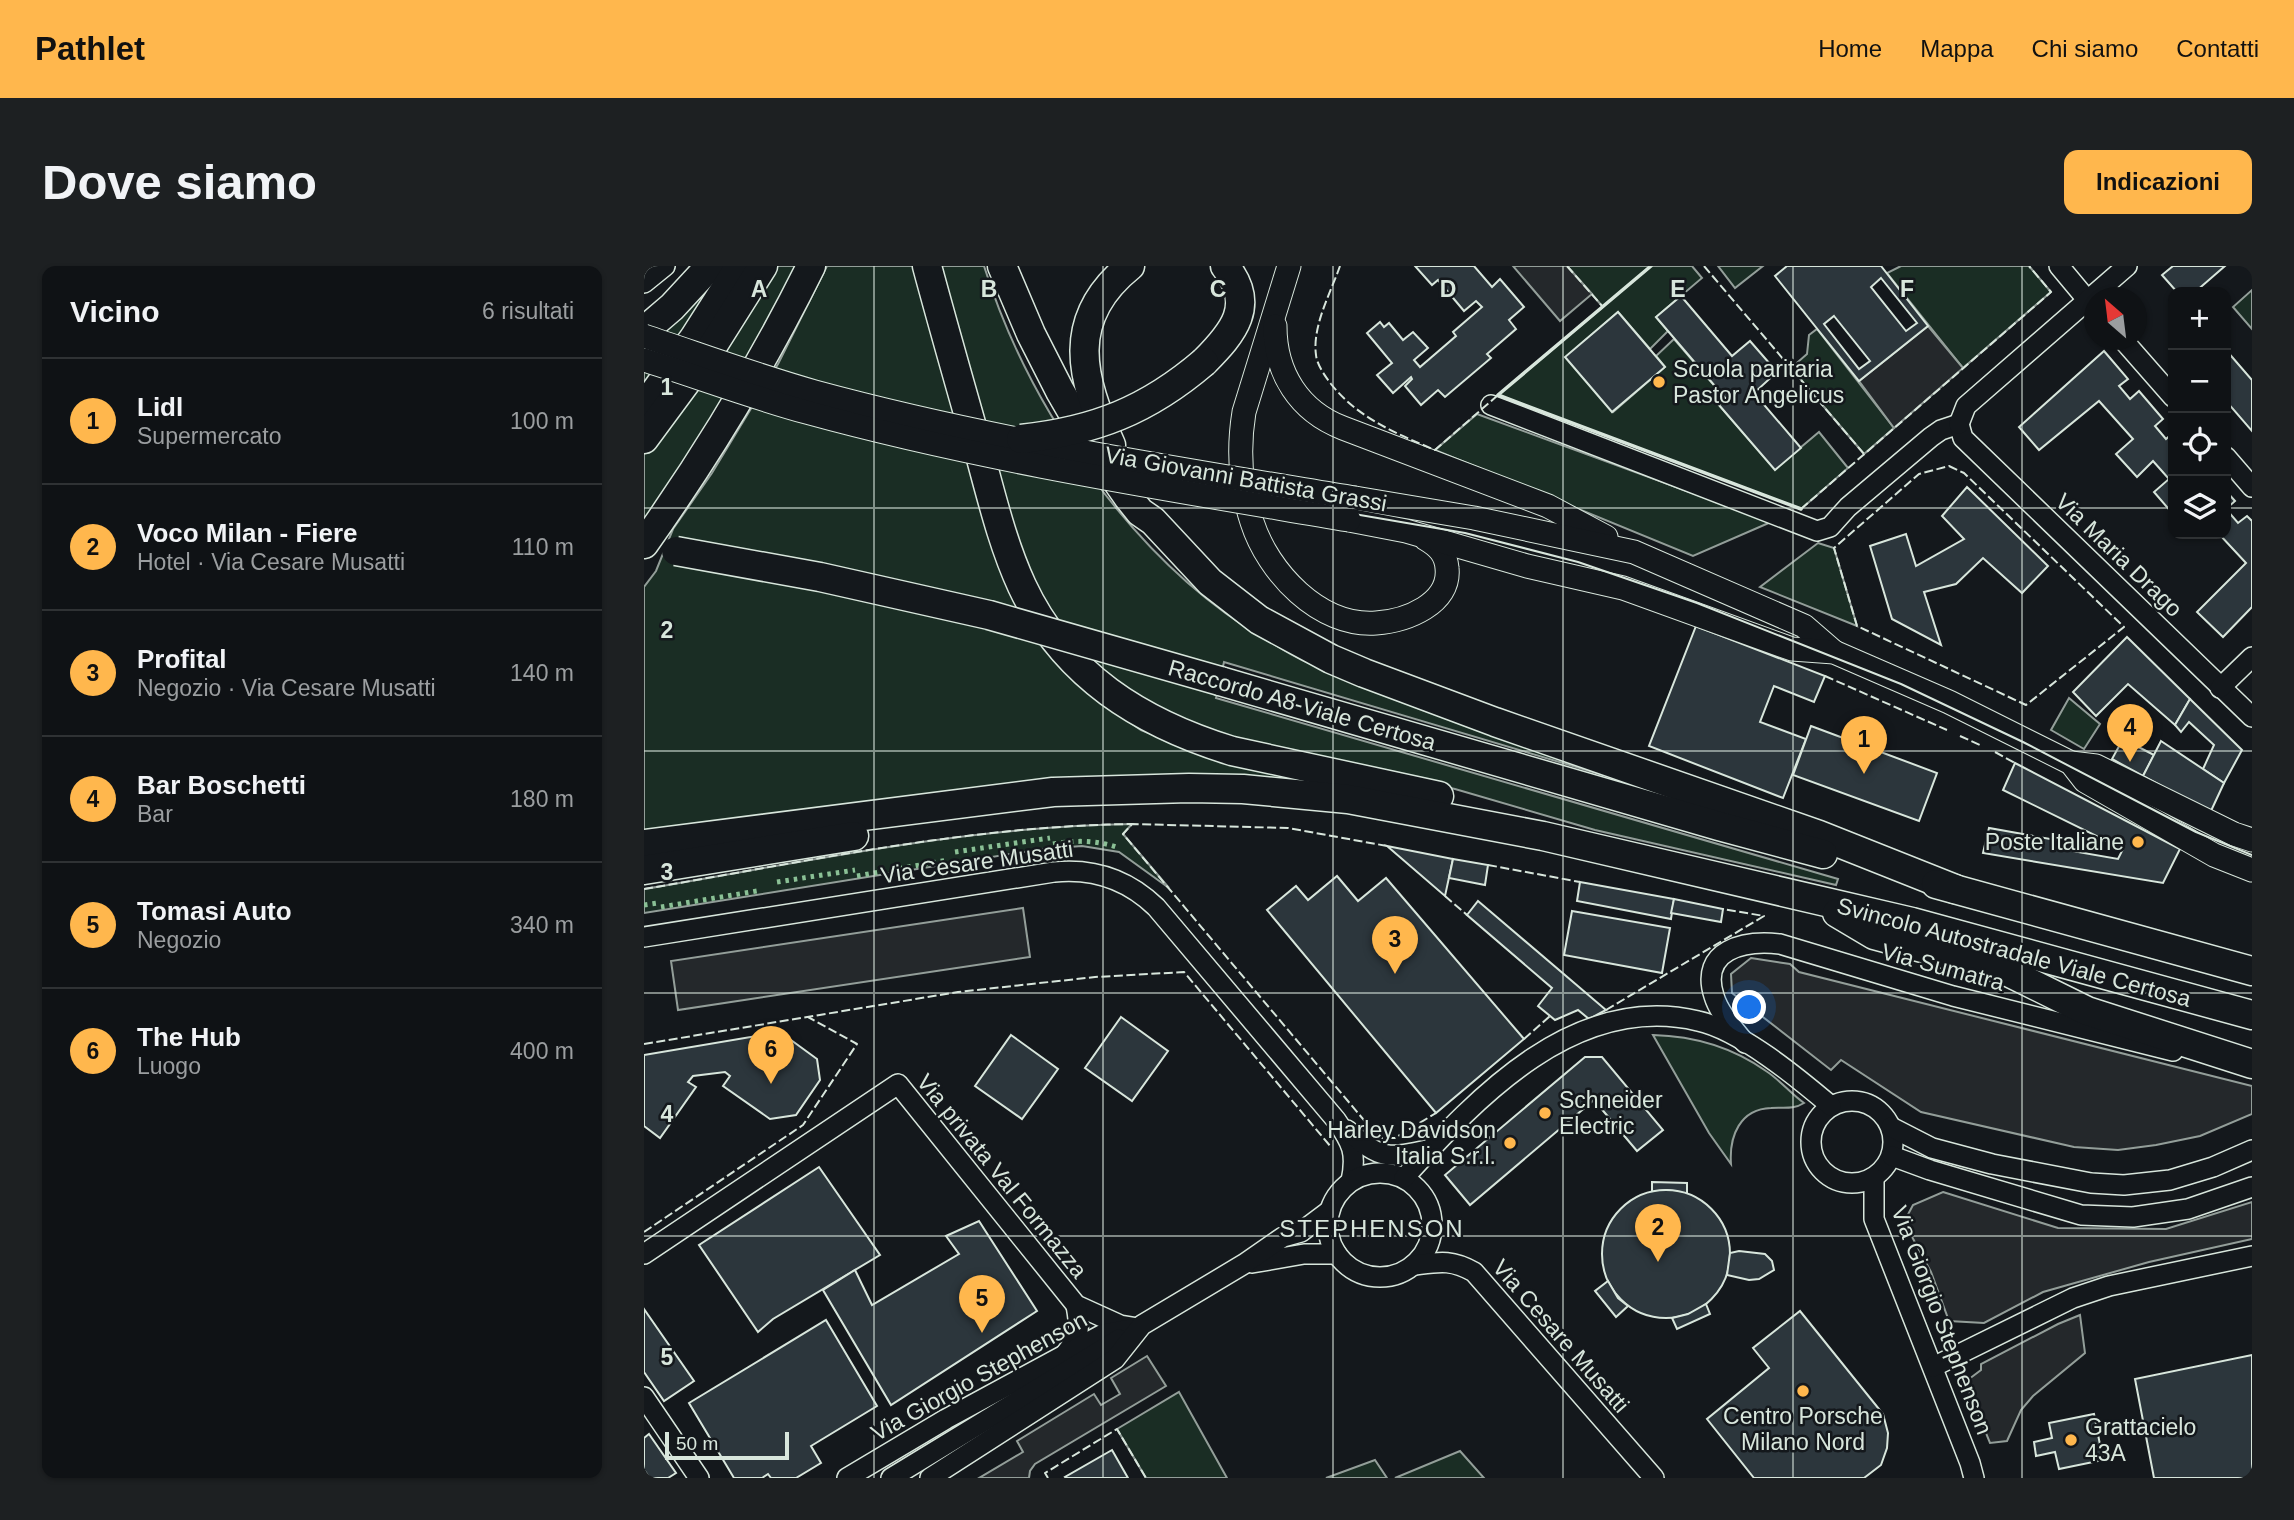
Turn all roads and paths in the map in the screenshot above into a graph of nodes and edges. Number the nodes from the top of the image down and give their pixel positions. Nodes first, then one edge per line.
1 (665, 266) edge
2 (710, 266) edge
3 (740, 266) edge
4 (763, 266) edge
5 (811, 266) edge
6 (927, 266) edge
7 (1002, 266) edge
8 (1130, 266) edge
9 (1225, 266) edge
10 (1289, 266) edge
11 (2059, 266) edge
12 (2127, 266) edge
13 (644, 283) edge
14 (2107, 287) edge
15 (1278, 295) junction
16 (2084, 296) edge
17 (2084, 310) edge
18 (644, 331) edge
19 (644, 336) edge
20 (2132, 350) edge
21 (644, 359) edge
22 (2168, 391) edge
23 (1491, 405) dead end
24 (644, 407) edge
25 (1959, 424) junction
26 (644, 439) edge
27 (1021, 439) junction
28 (2231, 463) edge
29 (2252, 487) edge
30 (1352, 509) junction
31 (1153, 521) junction
32 (1420, 536) junction
33 (644, 547) edge
34 (1634, 552) junction
35 (1833, 652) junction
36 (2252, 657) edge
37 (2220, 688) junction
38 (2252, 717) edge
39 (2071, 763) junction
40 (2243, 837) edge
41 (644, 845) edge
42 (644, 870) edge
43 (2252, 870) edge
44 (1955, 889) junction
45 (1775, 891) junction
46 (1814, 899) junction
47 (644, 937) edge
48 (2252, 971) edge
49 (2252, 1015) edge
50 (1745, 1043) junction
51 (2252, 1065) edge
52 (1831, 1106) junction
53 (1336, 1120) junction
54 (1891, 1128) junction
55 (1431, 1149) junction
56 (2252, 1150) edge
57 (1892, 1156) junction
58 (1404, 1178) junction
59 (1874, 1178) junction
60 (1351, 1181) junction
61 (2252, 1187) edge
62 (1329, 1211) junction
63 (644, 1254) edge
64 (1337, 1254) junction
65 (2252, 1256) edge
66 (1244, 1264) junction
67 (1414, 1265) junction
68 (1076, 1305) junction
69 (1138, 1328) junction
70 (1064, 1356) junction
71 (1933, 1367) junction
72 (644, 1397) edge
73 (699, 1478) edge
74 (847, 1478) edge
75 (891, 1478) edge
76 (930, 1478) edge
77 (1654, 1478) edge
78 (1974, 1478) edge

1 - 13 street
2 - 18 highway
3 - 24 highway
4 - 26 highway
5 - 33 highway
6 - 45 highway
7 - 31 highway
8 - 31 highway
9 - 27 highway, bridge
10 - 15 main road
11 - 16 street
12 - 14 street
15 - 32 main road
15 - 34 main road
17 - 25 street
19 - 27 main road, Via Giovanni Battista Grassi, bridge
20 - 22 street
21 - 30 main road, Via Giovanni Battista Grassi, bridge
23 - 25 street
25 - 37 street, Via Maria Drago
27 - 30 main road, Via Giovanni Battista Grassi, bridge
28 - 29 street
30 - 32 main road, Via Giovanni Battista Grassi
30 - 34 main road, Via Giovanni Battista Grassi
31 - 44 highway
32 - 35 main road, Via Giovanni Battista Grassi
33 - 44 highway, Raccordo A8-Viale Certosa, bridge
34 - 35 main road, Via Giovanni Battista Grassi
35 - 39 main road, Via Giovanni Battista Grassi
36 - 37 street
37 - 38 street, Via Maria Drago
39 - 40 main road, Via Giovanni Battista Grassi
39 - 43 main road, Via Giovanni Battista Grassi
41 - 45 highway
42 - 45 highway
44 - 48 highway, Svincolo Autostradale Viale Certosa
45 - 46 highway, Svincolo Autostradale Viale Certosa
46 - 49 highway, Svincolo Autostradale Viale Certosa
46 - 51 highway
47 - 53 street, Via Cesare Musatti
50 - 51 street, Via Sumatra
50 - 52 street
50 - 55 street
52 - 54 street
52 - 59 street
53 - 55 street, Via Cesare Musatti
53 - 60 street, Via Cesare Musatti
54 - 56 street
54 - 57 street
55 - 58 street
57 - 59 street
57 - 61 street
58 - 60 street
58 - 67 street
59 - 71 street, Via Giorgio Stephenson
60 - 62 street
62 - 64 street
62 - 66 street, Via Giorgio Stephenson
63 - 68 street, Via privata Val Formazza
64 - 66 street, Via Giorgio Stephenson
64 - 67 street
65 - 71 street
66 - 69 street, Via Giorgio Stephenson
67 - 77 street, Via Cesare Musatti
68 - 69 street, Via privata Val Formazza
68 - 70 street, Via privata Val Formazza
69 - 70 street, Via Giorgio Stephenson
69 - 75 street
69 - 76 street, Via Giorgio Stephenson
70 - 74 street, Via Giorgio Stephenson
71 - 78 street, Via Giorgio Stephenson
72 - 73 street

